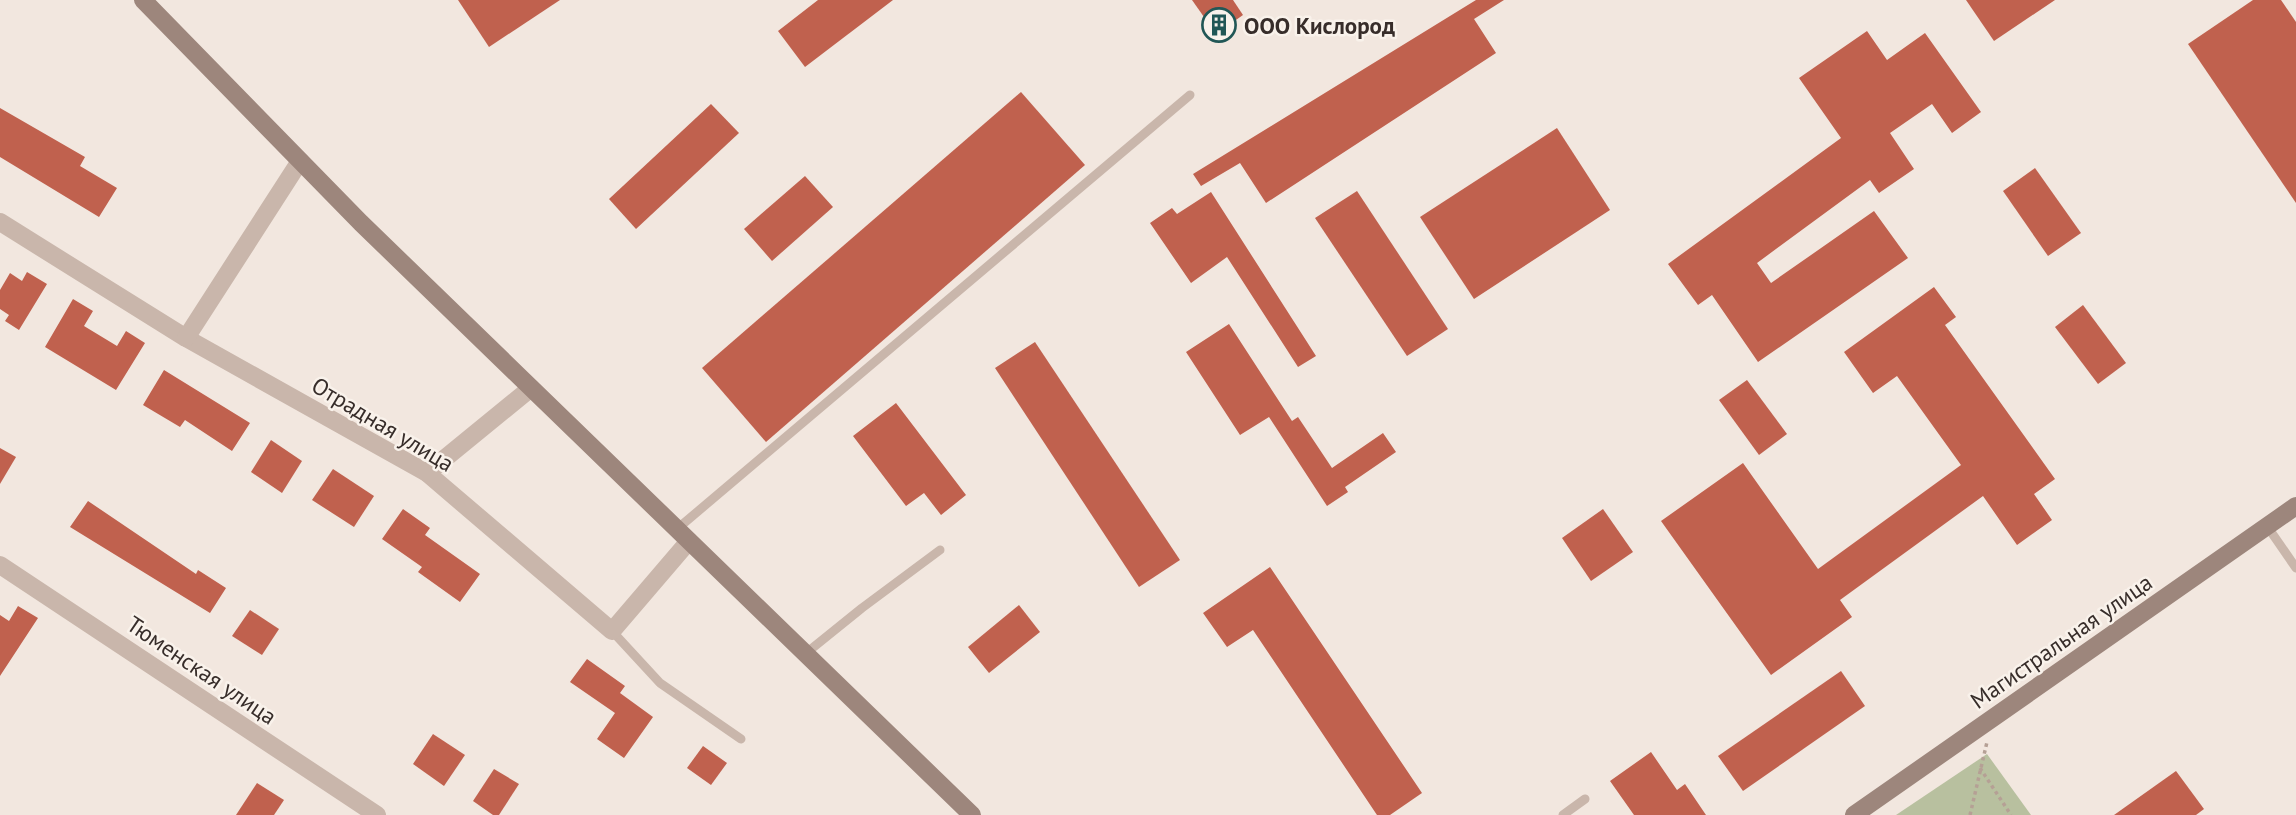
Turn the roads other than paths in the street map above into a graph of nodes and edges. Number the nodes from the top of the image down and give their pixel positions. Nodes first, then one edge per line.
1 (143, 0) edge
2 (1190, 95) dead end
3 (300, 161) junction
4 (0, 222) edge
5 (186, 338) junction
6 (531, 388) junction
7 (427, 473) junction
8 (2296, 506) edge
9 (2267, 526) junction
10 (683, 535) junction
11 (940, 550) dead end
12 (0, 565) edge
13 (2296, 568) edge
14 (612, 631) junction
15 (806, 654) junction
16 (741, 739) dead end
17 (1585, 799) dead end
18 (377, 815) edge
19 (972, 815) edge
20 (1563, 815) edge
21 (1854, 815) edge

1 - 3 main road
2 - 10 lane
3 - 5 street
3 - 6 main road
4 - 5 street, Отрадная улица
5 - 7 street, Отрадная улица
6 - 7 street
6 - 10 main road
7 - 14 street, Отрадная улица
8 - 9 main road, Магистральная улица
9 - 13 lane
9 - 21 main road, Магистральная улица
10 - 14 street
10 - 15 main road
11 - 15 lane
12 - 18 street, Тюменская улица
14 - 16 lane, Отрадная улица
15 - 19 main road
17 - 20 lane

